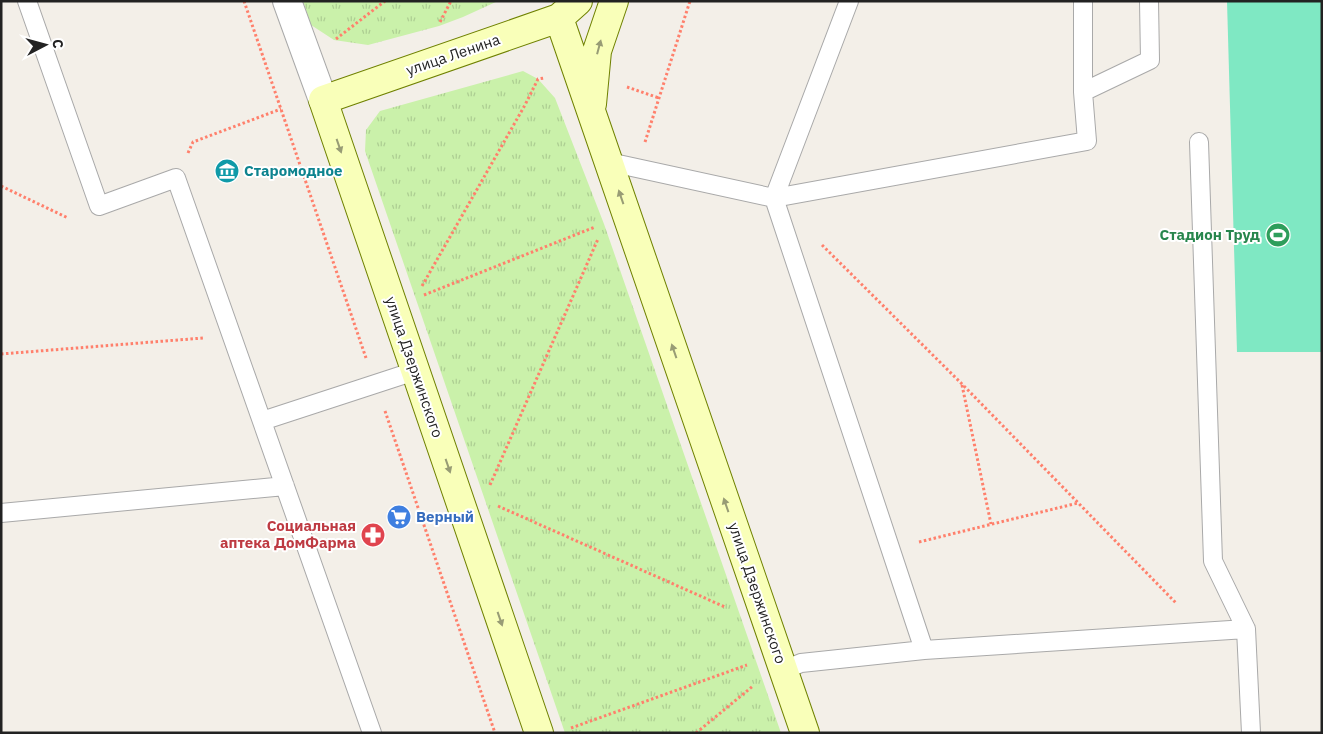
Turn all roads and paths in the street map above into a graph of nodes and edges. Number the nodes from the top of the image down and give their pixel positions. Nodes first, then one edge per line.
1 (27, 1) edge
2 (287, 1) edge
3 (385, 1) edge
4 (614, 1) edge
5 (849, 1) edge
6 (1083, 1) edge
7 (1150, 1) edge
8 (569, 10) edge
9 (334, 40) dead end
10 (586, 72) junction
11 (1083, 92) junction
12 (659, 98) dead end
13 (323, 100) junction
14 (281, 109) dead end
15 (1199, 142) dead end
16 (609, 162) junction
17 (176, 178) junction
18 (1, 186) edge
19 (774, 198) junction
20 (68, 218) dead end
21 (595, 227) dead end
22 (600, 233) dead end
23 (816, 240) dead end
24 (420, 290) dead end
25 (415, 298) dead end
26 (232, 336) junction
27 (1, 354) edge
28 (415, 371) junction
29 (962, 384) junction
30 (262, 420) junction
31 (285, 486) junction
32 (488, 491) dead end
33 (1079, 503) junction
34 (493, 504) dead end
35 (1, 513) edge
36 (990, 524) junction
37 (891, 549) junction
38 (765, 618) junction
39 (1246, 629) junction
40 (1206, 632) junction
41 (924, 650) junction
42 (781, 662) junction
43 (552, 732) edge
44 (372, 733) edge
45 (696, 733) edge
46 (805, 733) edge
47 (1251, 733) edge

1 - 17 lane
2 - 13 street, улица Дзержинского
3 - 9 path
10 -> 4 main road
5 - 19 lane
6 - 11 lane
7 - 11 lane
8 - 10 main road
8 - 13 main road, улица Ленина
10 - 12 path
10 - 16 main road, улица Дзержинского
10 - 24 path
11 - 19 lane
13 -> 28 main road, улица Дзержинского
14 - 17 path
15 - 39 lane
16 - 19 lane
38 -> 16 main road, улица Дзержинского
17 - 26 lane
18 - 20 path
19 - 37 lane
21 - 25 path
22 - 32 path
23 - 29 path
26 - 27 path
26 - 30 lane
28 - 30 lane
28 -> 43 main road, улица Дзержинского
29 - 33 path
29 - 36 path
30 - 31 lane
31 - 35 lane
31 - 44 lane
33 - 36 path
33 - 40 path
34 - 38 path
36 - 37 path
37 - 41 lane
38 - 42 main road, улица Дзержинского
39 - 40 lane
39 - 47 lane
40 - 41 lane
41 - 42 lane
42 - 43 path
42 - 45 path
42 - 46 main road, улица Дзержинского

